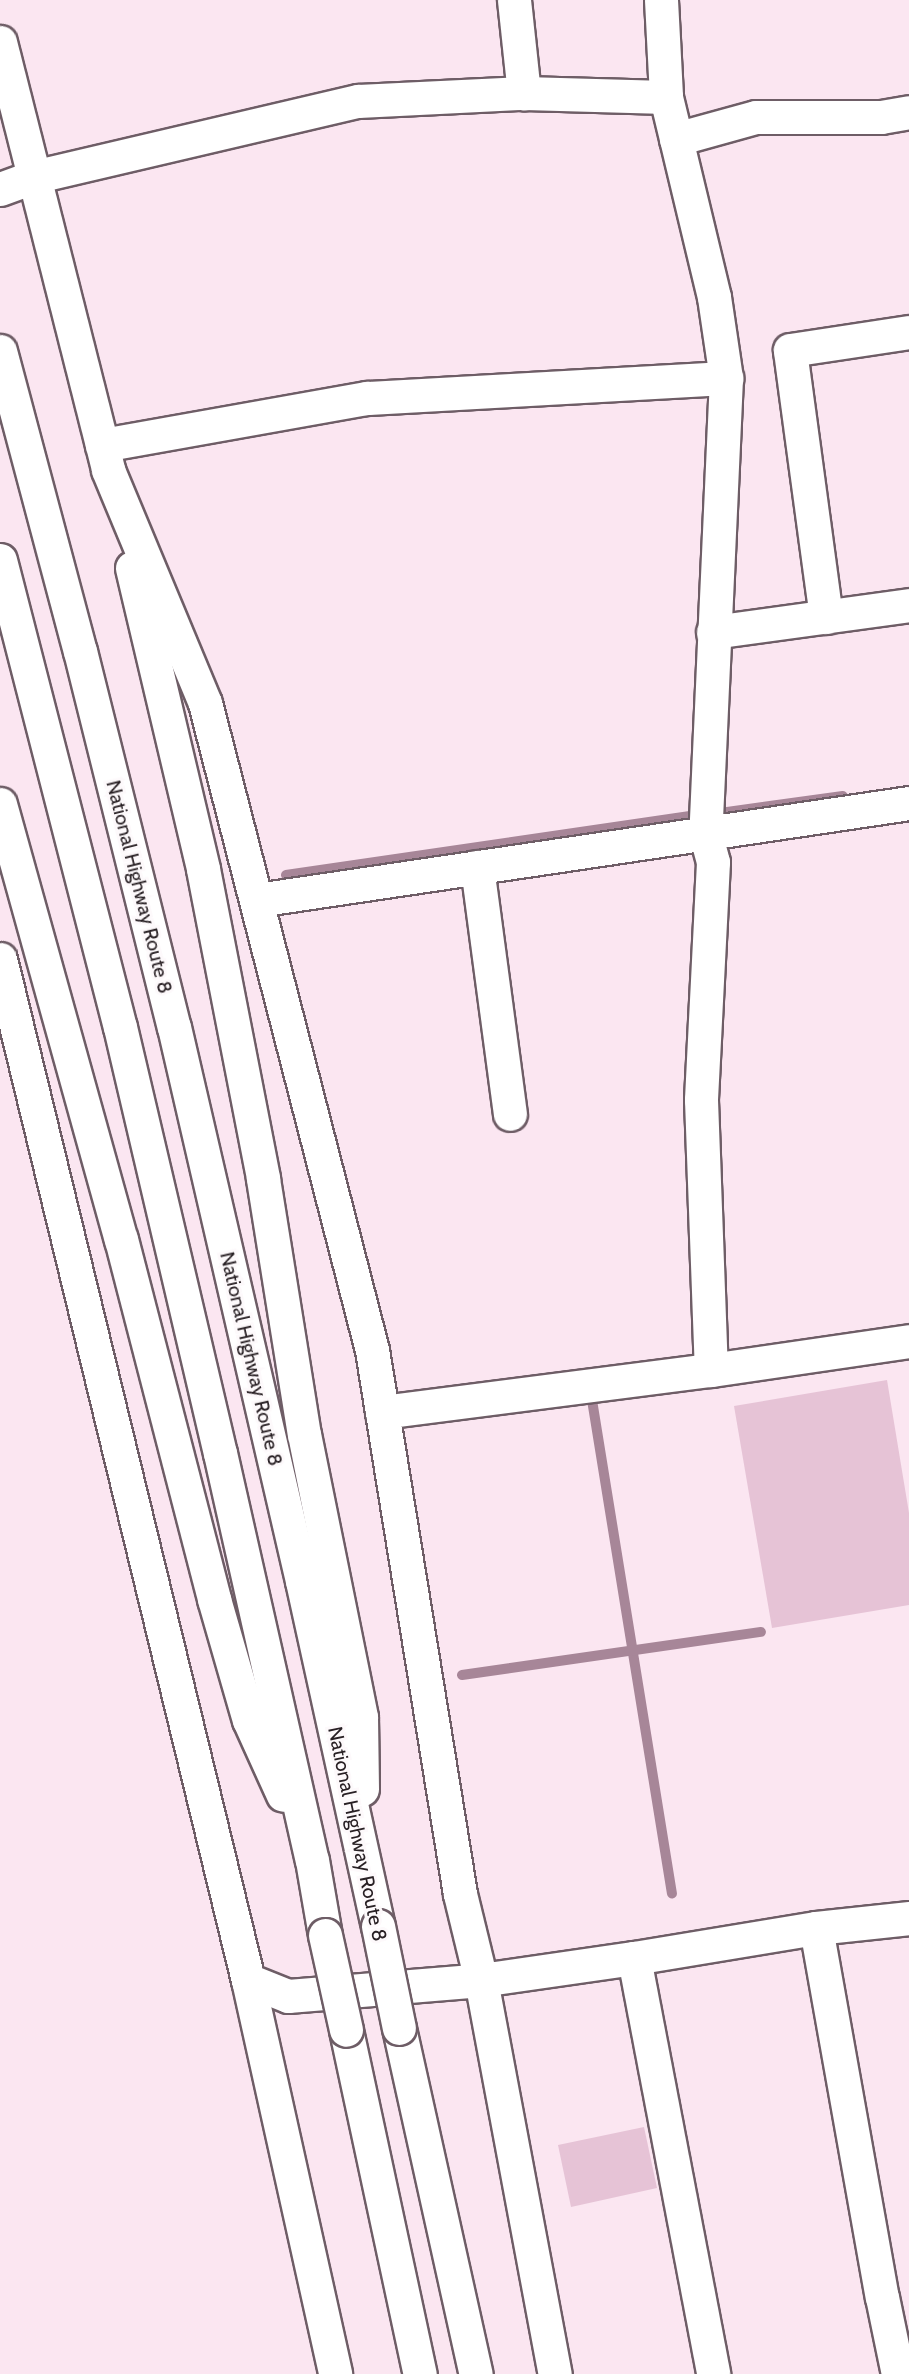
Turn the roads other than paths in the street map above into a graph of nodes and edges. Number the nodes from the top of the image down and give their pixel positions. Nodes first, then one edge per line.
1 (514, 0) edge
2 (661, 0) edge
3 (0, 42) edge
4 (524, 93) junction
5 (666, 97) junction
6 (909, 112) edge
7 (676, 139) junction
8 (33, 177) junction
9 (0, 189) edge
10 (909, 332) edge
11 (0, 351) edge
12 (726, 378) junction
13 (105, 458) junction
14 (0, 560) edge
15 (909, 605) edge
16 (826, 617) junction
17 (713, 632) junction
18 (909, 803) edge
19 (0, 804) edge
20 (705, 832) junction
21 (477, 867) junction
22 (256, 900) junction
23 (0, 959) edge
24 (510, 1114) dead end
25 (909, 1341) edge
26 (711, 1370) junction
27 (382, 1412) junction
28 (362, 1853) junction
29 (312, 1860) junction
30 (909, 1918) edge
31 (816, 1928) junction
32 (634, 1958) junction
33 (248, 1980) junction
34 (481, 1980) junction
35 (895, 2294) edge
36 (335, 2374) edge
37 (420, 2374) edge
38 (476, 2374) edge
39 (555, 2374) edge
40 (713, 2374) edge
41 (898, 2374) edge

1 - 4 main road
2 - 5 main road
3 - 8 main road
4 - 5 main road
4 - 8 main road
5 - 7 main road
6 - 7 main road
7 - 12 main road
8 - 9 main road
8 - 13 main road
10 - 16 main road
11 - 28 main road, National Highway Route 8
12 - 13 main road
12 - 17 main road
13 - 22 main road
13 - 28 main road
14 - 29 main road
15 - 16 main road
16 - 17 main road
17 - 20 main road
18 - 20 main road
19 - 29 main road
20 - 21 main road
20 - 26 main road
21 - 22 main road
21 - 24 main road
22 - 27 main road
23 - 33 main road
25 - 26 main road
26 - 27 main road
27 - 34 main road
28 - 38 main road, National Highway Route 8, bridge
29 - 37 main road, bridge
30 - 31 main road
31 - 32 main road
31 - 35 main road
32 - 34 main road
32 - 40 main road
33 - 34 main road
33 - 36 main road
34 - 39 main road
35 - 41 main road

